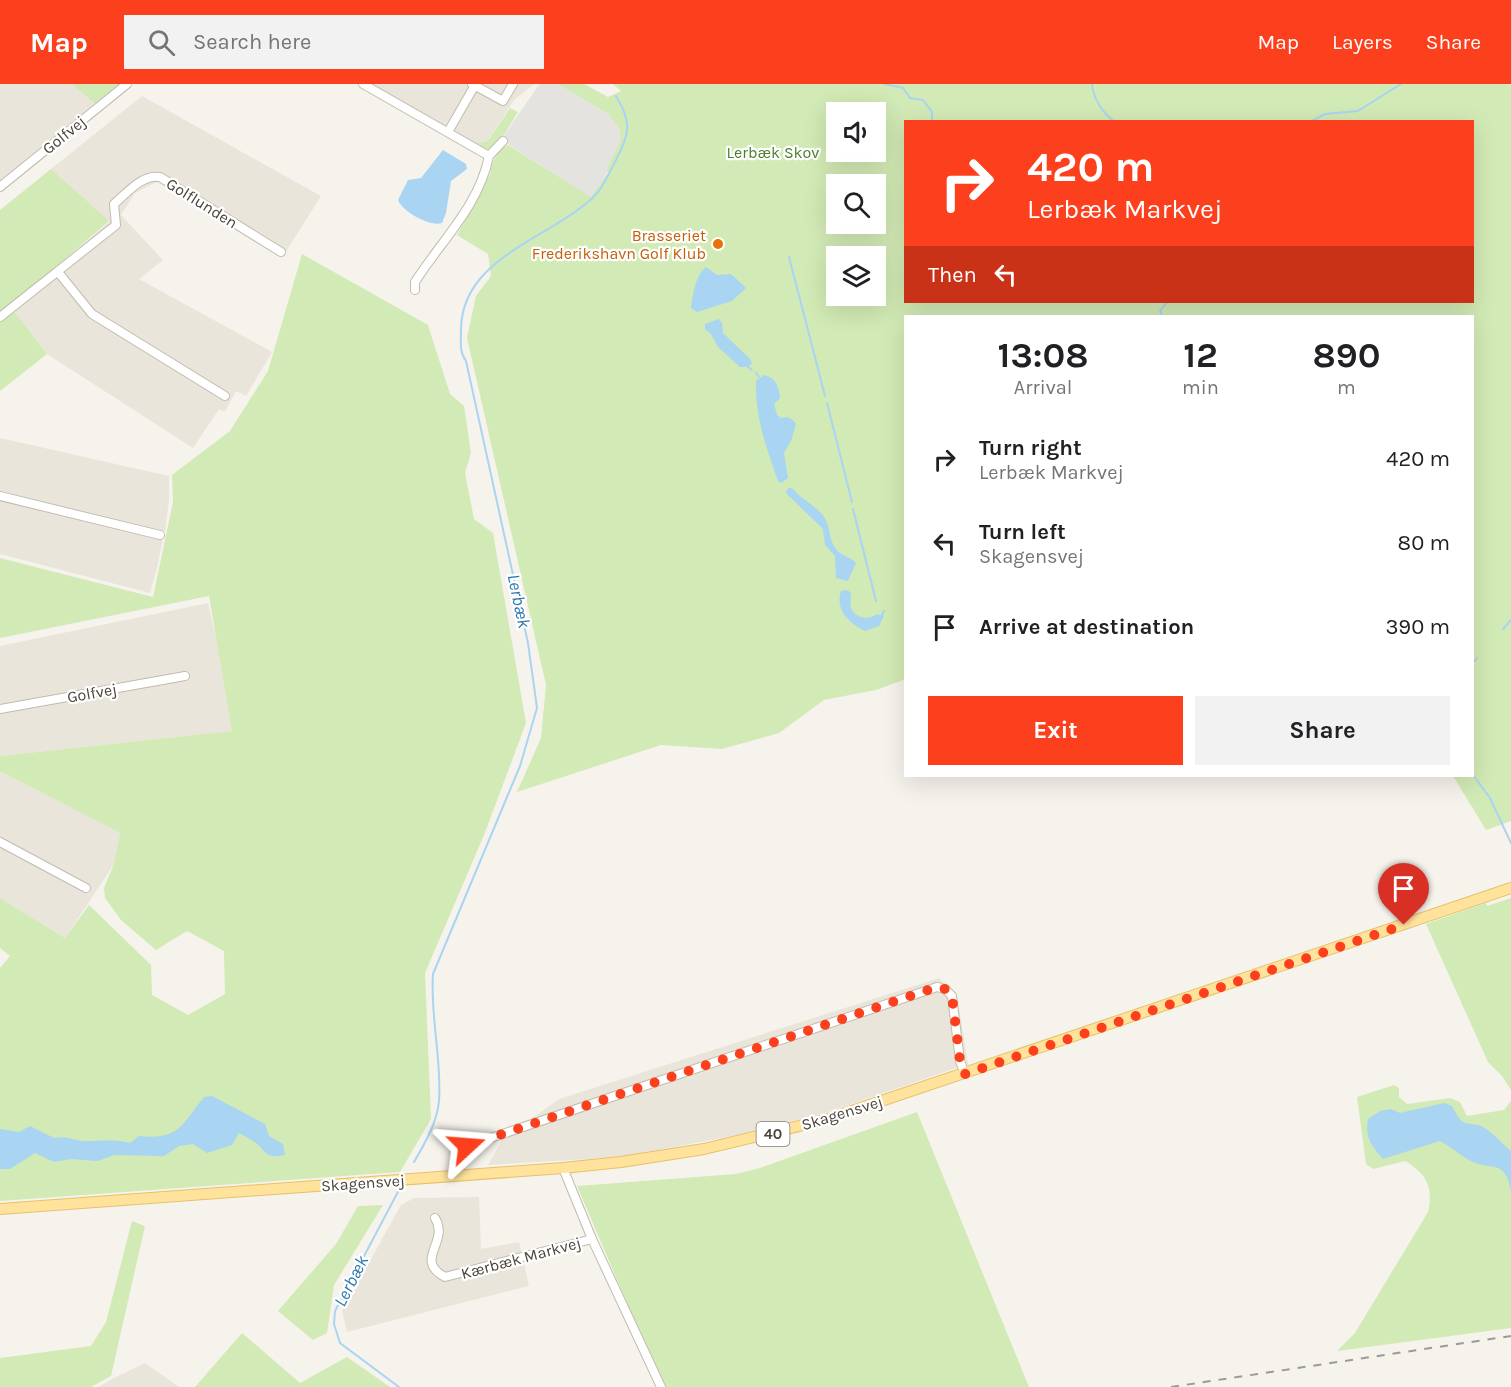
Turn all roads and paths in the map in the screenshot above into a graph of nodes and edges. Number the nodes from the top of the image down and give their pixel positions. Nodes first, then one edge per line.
1 (127, 84) edge
2 (363, 84) edge
3 (513, 84) edge
4 (474, 85) edge
5 (448, 132) junction
6 (503, 141) dead end
7 (489, 156) junction
8 (0, 186) edge
9 (281, 252) dead end
10 (58, 272) junction
11 (415, 290) dead end
12 (0, 317) edge
13 (225, 396) dead end
14 (0, 495) edge
15 (160, 535) dead end
16 (185, 676) dead end
17 (0, 709) edge
18 (0, 842) edge
19 (86, 888) dead end
20 (1511, 888) edge
21 (965, 1074) junction
22 (467, 1146) dead end
23 (564, 1168) junction
24 (0, 1209) edge
25 (435, 1218) dead end
26 (592, 1239) junction
27 (661, 1387) edge

1 - 8 street, Golfvej
2 - 5 street
3 - 4 street
4 - 5 street
5 - 7 street
6 - 7 street
7 - 11 street
9 - 10 street, Golflunden
10 - 12 street, Golflunden
10 - 13 street
14 - 15 street
16 - 17 street, Golfvej
18 - 19 street
20 - 21 main road, Skagensvej / 40
21 - 22 street
21 - 23 main road, Skagensvej / 40
23 - 24 main road, Skagensvej / 40
23 - 26 street, Kærbæk Markvej
25 - 26 street, Kærbæk Markvej
26 - 27 street, Kærbæk Markvej

